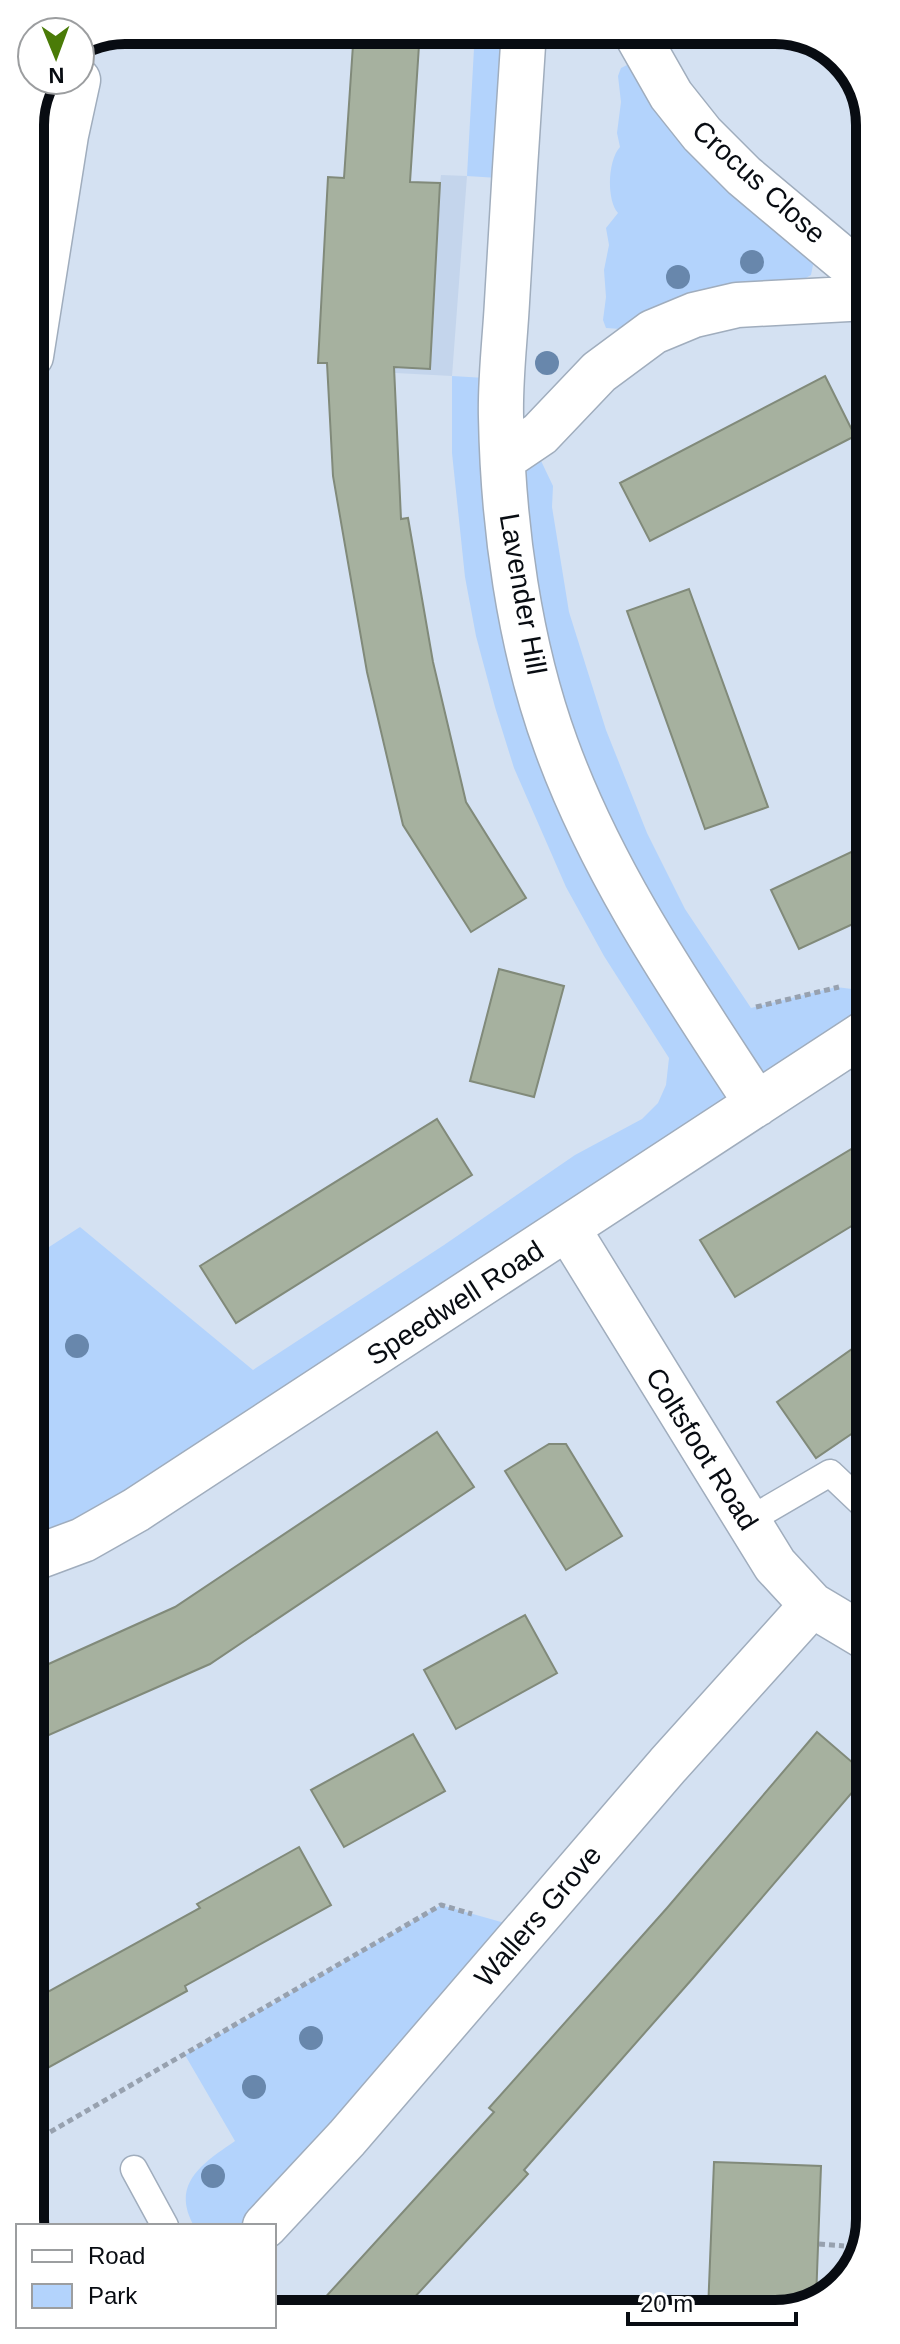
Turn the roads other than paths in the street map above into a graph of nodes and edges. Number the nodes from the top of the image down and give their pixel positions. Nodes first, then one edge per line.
1 (523, 44) edge
2 (642, 44) edge
3 (75, 96) edge
4 (856, 273) edge
5 (44, 274) edge
6 (856, 299) edge
7 (503, 459) junction
8 (856, 1039) edge
9 (757, 1104) junction
10 (568, 1229) junction
11 (856, 1498) edge
12 (746, 1522) junction
13 (44, 1555) edge
14 (812, 1605) junction
15 (856, 1631) edge
16 (134, 2169) dead end
17 (164, 2224) edge
18 (267, 2224) edge

1 - 7 street, Lavender Hill
2 - 4 street, Crocus Close
3 - 5 street
6 - 7 street
7 - 9 street, Lavender Hill
8 - 9 street, Speedwell Road
9 - 10 street, Speedwell Road
10 - 12 street, Coltsfoot Road
10 - 13 street, Speedwell Road
11 - 12 lane
12 - 14 street, Coltsfoot Road
14 - 15 street, Coltsfoot Road
14 - 18 street, Wallers Grove
16 - 17 lane

